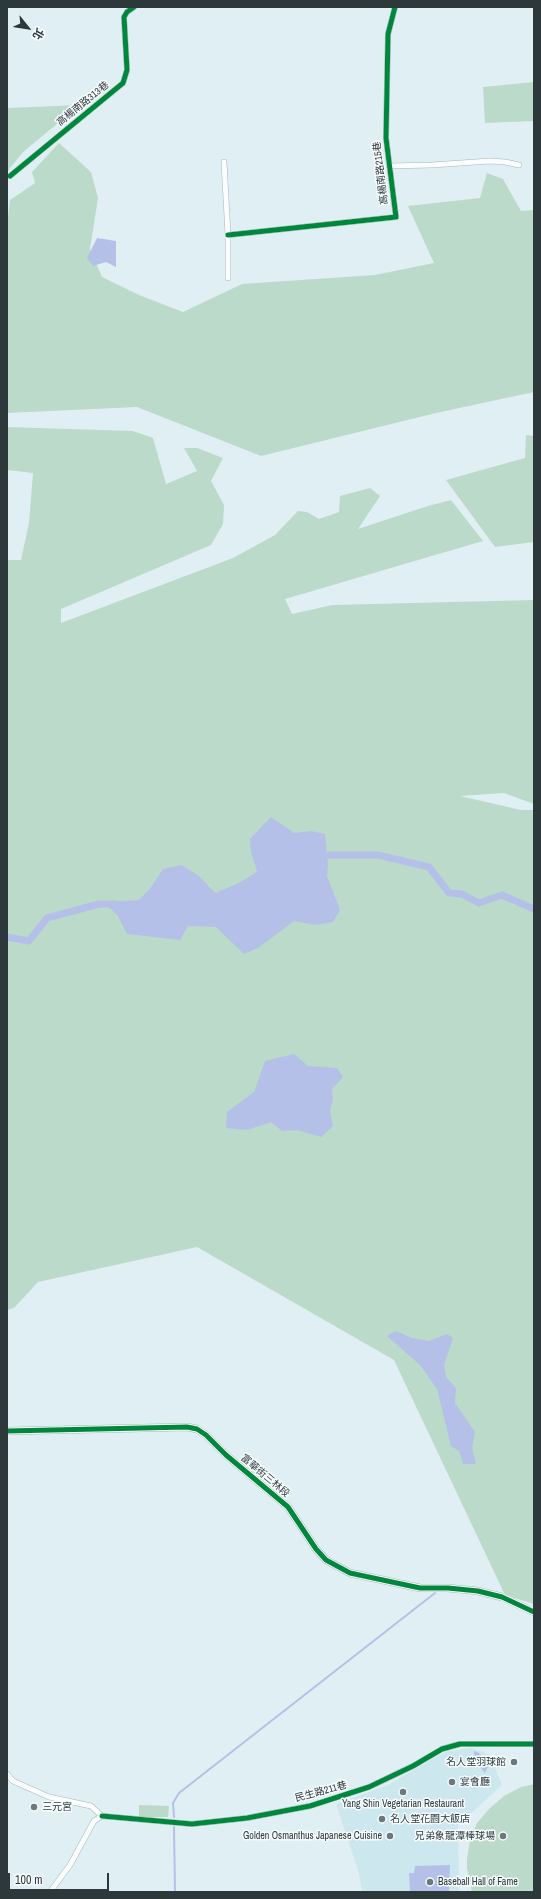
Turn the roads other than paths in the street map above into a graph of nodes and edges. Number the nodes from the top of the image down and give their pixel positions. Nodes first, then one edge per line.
1 (134, 7) edge
2 (395, 7) edge
3 (224, 162) dead end
4 (389, 166) junction
5 (518, 166) dead end
6 (10, 176) dead end
7 (228, 235) junction
8 (228, 278) dead end
9 (7, 1431) edge
10 (534, 1612) edge
11 (534, 1744) edge
12 (7, 1774) edge
13 (102, 1816) junction
14 (50, 1892) edge

1 - 6 street, 高楊南路313巷
2 - 4 street, 高楊南路215巷
3 - 7 street
4 - 5 street
4 - 7 street, 高楊南路215巷
7 - 8 street
9 - 10 street, 富華街三林段
11 - 13 street, 民生路211巷
12 - 13 street
13 - 14 street

